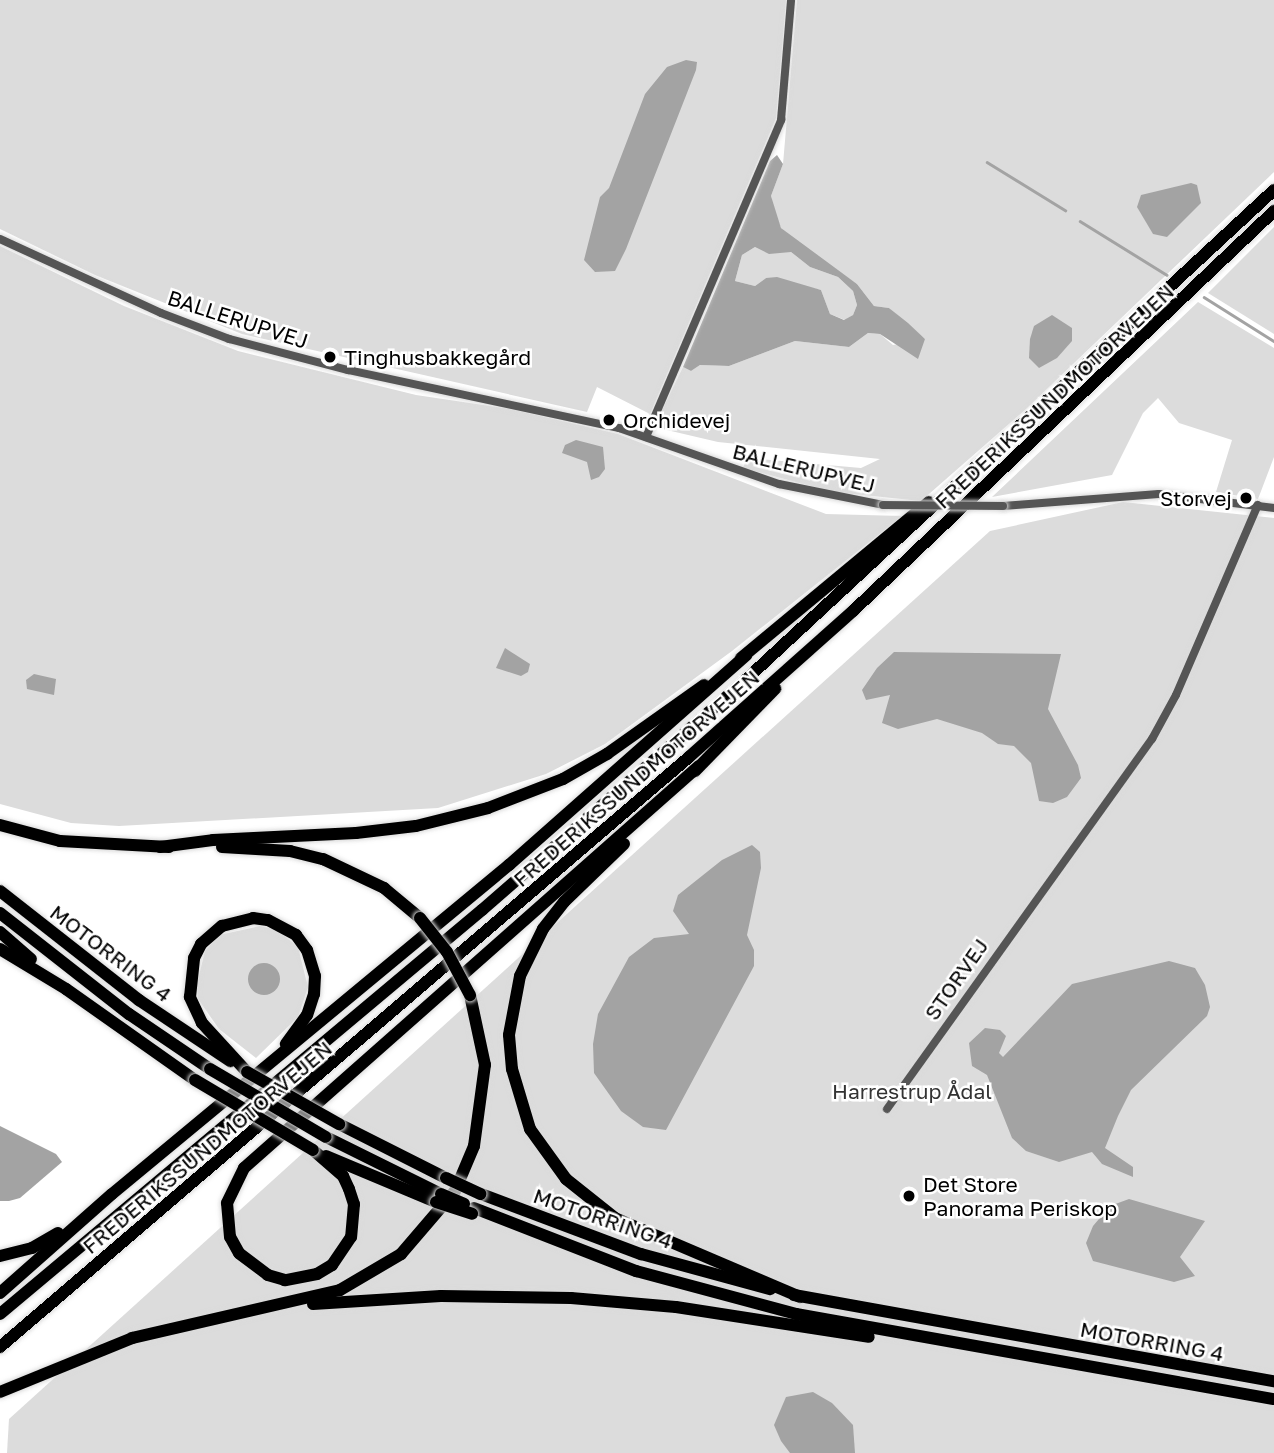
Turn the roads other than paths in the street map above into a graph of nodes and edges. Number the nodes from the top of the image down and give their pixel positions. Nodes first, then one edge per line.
1 (791, 0) edge
2 (1274, 190) edge
3 (1274, 211) edge
4 (0, 239) edge
5 (646, 437) junction
6 (976, 471) junction
7 (1258, 505) junction
8 (1274, 508) edge
9 (818, 642) junction
10 (746, 655) junction
11 (699, 766) junction
12 (0, 825) edge
13 (160, 848) junction
14 (0, 891) edge
15 (0, 913) edge
16 (0, 932) edge
17 (0, 949) edge
18 (66, 989) junction
19 (226, 1056) junction
20 (261, 1069) junction
21 (887, 1109) dead end
22 (313, 1150) junction
23 (112, 1194) junction
24 (439, 1198) junction
25 (0, 1256) edge
26 (0, 1293) edge
27 (800, 1297) junction
28 (282, 1306) junction
29 (0, 1314) edge
30 (0, 1347) edge
31 (979, 1349) junction
32 (1274, 1381) edge
33 (0, 1392) edge
34 (1274, 1399) edge

1 - 5 street
2 - 6 highway, FREDERIKSSUNDMOTORVEJEN
3 - 9 highway, FREDERIKSSUNDMOTORVEJEN
4 - 5 street, BALLERUPVEJ
5 - 7 street, BALLERUPVEJ, bridge
6 - 10 highway
6 - 29 highway, FREDERIKSSUNDMOTORVEJEN
7 - 8 street, BALLERUPVEJ
7 - 21 street, STORVEJ
9 - 11 highway
9 - 30 highway, FREDERIKSSUNDMOTORVEJEN
10 - 13 highway
10 - 20 highway
11 - 22 highway
11 - 27 highway
12 - 13 highway
13 - 28 highway, bridge
14 - 19 highway, MOTORRING 4
15 - 24 highway, MOTORRING 4, bridge
16 - 18 highway
17 - 18 highway
18 - 22 highway, bridge
19 - 20 highway
19 - 27 highway, MOTORRING 4, bridge
20 - 23 highway
22 - 24 highway
23 - 25 highway
23 - 26 highway
24 - 31 highway, MOTORRING 4, bridge
27 - 32 highway, MOTORRING 4
28 - 31 highway
28 - 33 highway
31 - 34 highway, MOTORRING 4

